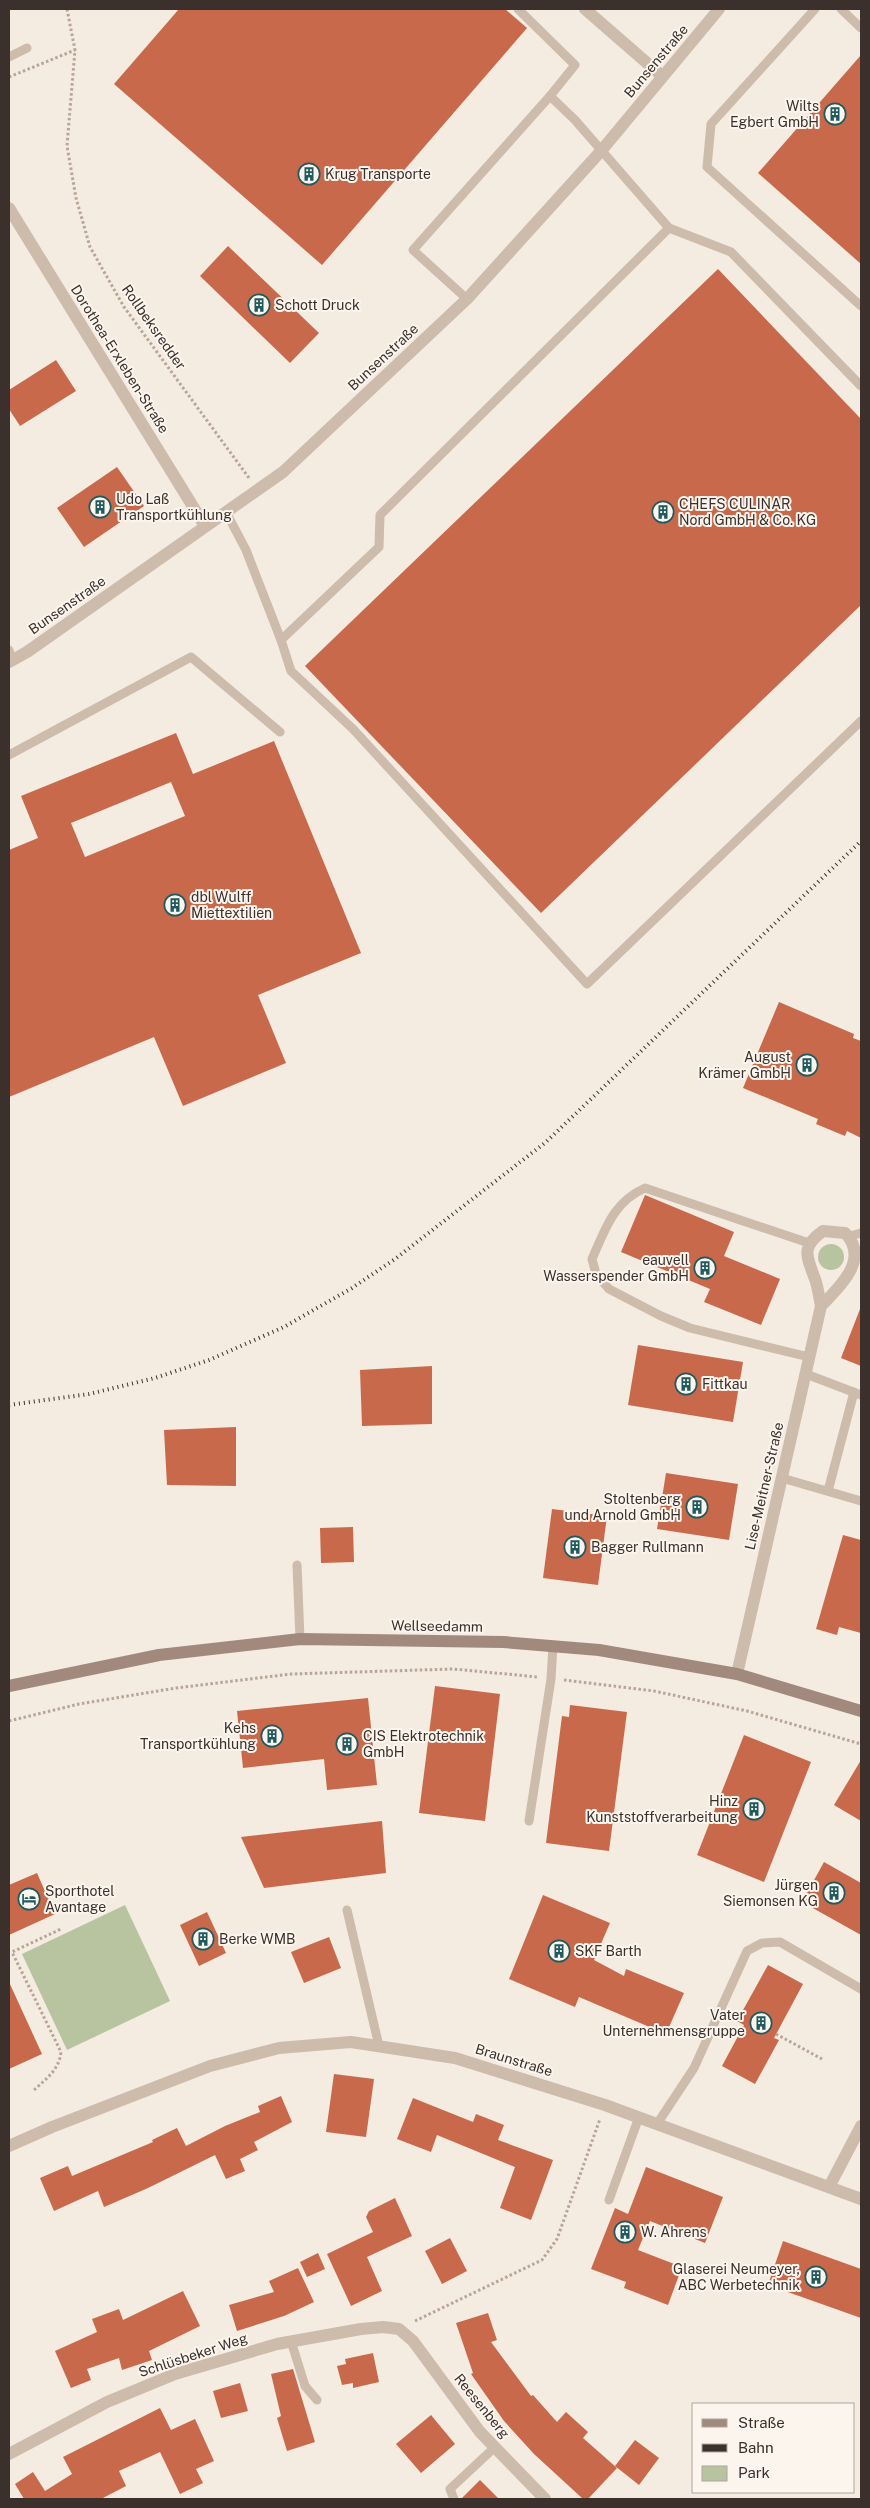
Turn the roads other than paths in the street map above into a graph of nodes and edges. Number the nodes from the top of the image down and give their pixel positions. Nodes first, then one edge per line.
1 (518, 9) edge
2 (586, 9) edge
3 (718, 9) edge
4 (815, 9) edge
5 (840, 9) edge
6 (861, 28) edge
7 (27, 48) dead end
8 (9, 57) edge
9 (662, 76) junction
10 (550, 96) junction
11 (601, 151) junction
12 (9, 208) edge
13 (668, 228) junction
14 (467, 299) junction
15 (861, 306) edge
16 (861, 386) edge
17 (226, 512) junction
18 (205, 526) junction
19 (281, 640) junction
20 (10, 658) edge
21 (861, 721) edge
22 (280, 732) dead end
23 (9, 755) edge
24 (856, 1235) edge
25 (809, 1243) junction
26 (821, 1306) junction
27 (809, 1357) junction
28 (806, 1374) junction
29 (858, 1393) edge
30 (782, 1478) junction
31 (828, 1491) junction
32 (861, 1501) edge
33 (297, 1565) dead end
34 (300, 1639) junction
35 (553, 1646) junction
36 (737, 1674) junction
37 (9, 1686) edge
38 (861, 1711) edge
39 (529, 1821) dead end
40 (347, 1910) dead end
41 (861, 1989) edge
42 (379, 2046) junction
43 (639, 2117) junction
44 (657, 2124) junction
45 (861, 2126) edge
46 (9, 2146) edge
47 (829, 2187) junction
48 (861, 2199) edge
49 (609, 2200) dead end
50 (399, 2329) joint
51 (291, 2341) junction
52 (317, 2400) dead end
53 (495, 2447) junction
54 (9, 2454) edge
55 (454, 2499) edge
56 (545, 2499) edge

1 - 10 lane
2 - 9 street
3 - 9 street, Bunsenstraße
4 - 15 lane
5 - 6 lane
7 - 8 lane
9 - 11 street, Bunsenstraße
10 - 11 lane
10 - 14 lane
11 - 13 lane
11 - 14 street, Bunsenstraße
12 - 18 street, Dorothea-Erxleben-Straße
13 - 16 lane
13 - 19 lane
14 - 17 street, Bunsenstraße
17 - 18 street, Bunsenstraße
17 - 19 lane
18 - 20 street, Bunsenstraße
19 - 21 lane
22 - 23 lane
24 - 25 street
24 - 26 street
25 - 26 street, Lise-Meitner-Straße
25 - 27 lane
26 - 27 street, Lise-Meitner-Straße
27 - 28 street, Lise-Meitner-Straße
28 - 29 lane
28 - 30 street, Lise-Meitner-Straße
29 - 31 lane
30 - 31 lane
30 - 36 street, Lise-Meitner-Straße
31 - 32 lane
33 - 34 lane
34 - 35 main road, Wellseedamm
34 - 37 main road, Wellseedamm
35 - 36 main road, Wellseedamm
35 - 39 lane
36 - 38 main road, Wellseedamm
40 - 42 lane
41 - 44 lane
42 - 43 street, Braunstraße
42 - 46 street, Braunstraße
43 - 44 street, Braunstraße
43 - 49 lane
44 - 47 street, Braunstraße
45 - 47 street
47 - 48 street, Braunstraße
50 - 51 street, Schlüsbeker Weg
50 - 53 street, Reesenberg
51 - 52 lane
51 - 54 street, Schlüsbeker Weg
53 - 55 lane
53 - 56 street, Reesenberg

